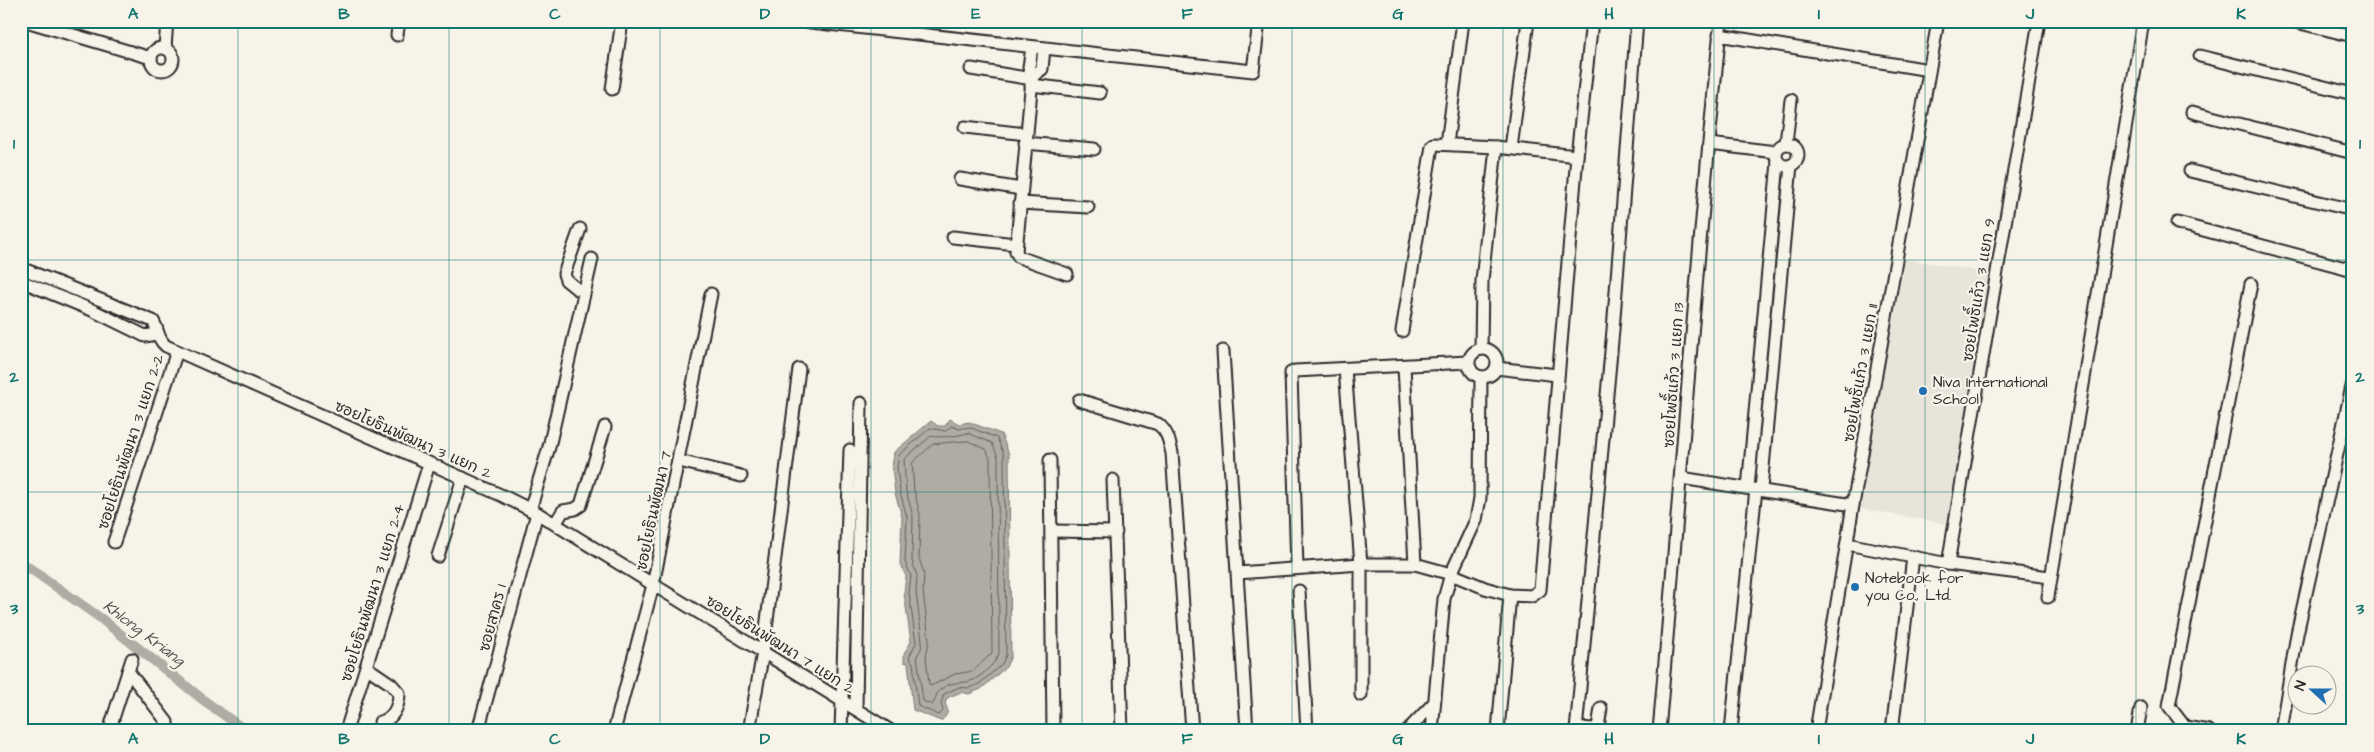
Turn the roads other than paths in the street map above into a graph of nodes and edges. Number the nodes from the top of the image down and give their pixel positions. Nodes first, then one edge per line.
1 (26, 21) edge
2 (167, 21) edge
3 (399, 21) edge
4 (622, 21) edge
5 (801, 21) edge
6 (1259, 21) edge
7 (1463, 21) edge
8 (1528, 21) edge
9 (1592, 21) edge
10 (1637, 21) edge
11 (1721, 21) edge
12 (1938, 21) edge
13 (2039, 21) edge
14 (2143, 21) edge
15 (2292, 21) edge
16 (902, 26) edge
17 (397, 35) dead end
18 (1719, 35) junction
19 (2353, 36) edge
20 (1032, 47) junction
21 (165, 48) junction
22 (1044, 48) junction
23 (2200, 56) dead end
24 (151, 58) junction
25 (971, 69) dead end
26 (1929, 70) junction
27 (1032, 80) junction
28 (612, 89) dead end
29 (1100, 92) dead end
30 (2353, 94) edge
31 (1792, 100) dead end
32 (2192, 112) dead end
33 (965, 127) dead end
34 (1025, 139) junction
35 (1786, 143) junction
36 (1447, 144) junction
37 (1709, 144) junction
38 (1496, 147) junction
39 (1511, 148) junction
40 (1094, 149) dead end
41 (2353, 153) edge
42 (1577, 156) junction
43 (1777, 157) junction
44 (1791, 166) junction
45 (2190, 171) dead end
46 (960, 180) dead end
47 (1021, 188) junction
48 (1020, 203) junction
49 (1088, 207) dead end
50 (2353, 210) edge
51 (2177, 223) dead end
52 (580, 228) dead end
53 (953, 237) dead end
54 (1016, 244) junction
55 (592, 260) dead end
56 (1769, 263) junction
57 (1782, 264) junction
58 (21, 268) edge
59 (2353, 270) edge
60 (1067, 274) dead end
61 (21, 281) edge
62 (2251, 284) dead end
63 (577, 289) dead end
64 (711, 294) dead end
65 (1402, 331) dead end
66 (157, 334) junction
67 (1481, 349) junction
68 (177, 351) junction
69 (1223, 351) dead end
70 (1468, 362) junction
71 (1404, 367) junction
72 (1496, 368) junction
73 (799, 369) dead end
74 (1345, 369) junction
75 (1558, 375) junction
76 (1481, 378) junction
77 (2353, 382) edge
78 (1079, 400) dead end
79 (861, 403) dead end
80 (1754, 425) junction
81 (1767, 426) junction
82 (605, 427) dead end
83 (850, 450) dead end
84 (1050, 460) dead end
85 (679, 461) junction
86 (429, 464) junction
87 (1750, 473) junction
88 (1762, 474) junction
89 (741, 476) dead end
90 (463, 478) junction
91 (1681, 478) junction
92 (1113, 480) dead end
93 (1755, 488) junction
94 (1853, 505) junction
95 (534, 511) junction
96 (555, 524) junction
97 (1052, 531) junction
98 (1116, 532) junction
99 (114, 542) dead end
100 (1847, 544) junction
101 (438, 556) dead end
102 (1913, 557) junction
103 (1361, 564) junction
104 (1415, 564) junction
105 (1948, 564) junction
106 (1297, 568) junction
107 (1238, 573) junction
108 (1452, 574) junction
109 (2050, 577) junction
110 (653, 584) junction
111 (1299, 591) dead end
112 (1510, 595) junction
113 (2048, 597) dead end
114 (763, 652) junction
115 (132, 659) dead end
116 (366, 667) junction
117 (128, 671) junction
118 (1361, 695) dead end
119 (843, 701) junction
120 (1434, 703) junction
121 (1601, 708) dead end
122 (2141, 708) dead end
123 (856, 709) junction
124 (380, 722) dead end
125 (889, 730) edge
126 (1576, 730) edge
127 (109, 731) edge
128 (167, 731) edge
129 (346, 731) edge
130 (478, 731) edge
131 (614, 731) edge
132 (749, 731) edge
133 (841, 731) edge
134 (1053, 731) edge
135 (1122, 731) edge
136 (1192, 731) edge
137 (1247, 731) edge
138 (1307, 731) edge
139 (1407, 731) edge
140 (1432, 731) edge
141 (1498, 731) edge
142 (1659, 731) edge
143 (1731, 731) edge
144 (1816, 731) edge
145 (1892, 731) edge
146 (2137, 731) edge
147 (2209, 731) edge
148 (2281, 731) edge

1 - 24 street
2 - 21 street
3 - 17 street
4 - 28 street
5 - 16 street
6 - 22 street
7 - 36 street
8 - 39 street
9 - 42 street
10 - 126 street
11 - 18 street, ซอยโพธิ์แก้ว 3 แยก 13
12 - 26 street, ซอยโพธิ์แก้ว 3 แยก 11
13 - 105 street, ซอยโพธิ์แก้ว 3 แยก 9
14 - 109 street
15 - 19 street
16 - 20 street
18 - 26 street
18 - 37 street, ซอยโพธิ์แก้ว 3 แยก 13
20 - 22 street
20 - 27 street
21 - 24 street
21 - 24 street
22 - 27 street
23 - 30 street
25 - 27 street
26 - 94 street, ซอยโพธิ์แก้ว 3 แยก 11
27 - 29 street
27 - 34 street
31 - 35 street
32 - 41 street
33 - 34 street
34 - 40 street
34 - 47 street
35 - 43 street
35 - 44 street
36 - 38 street
36 - 65 street
37 - 43 street
37 - 91 street, ซอยโพธิ์แก้ว 3 แยก 13
38 - 39 street
38 - 67 street
39 - 42 street
42 - 75 street
43 - 44 street
43 - 56 street
44 - 57 street
45 - 50 street
46 - 47 street
47 - 48 street
48 - 49 street
48 - 54 street
51 - 59 street
52 - 63 street
53 - 54 street
54 - 60 street
55 - 95 street, ซอยสาคร 1
56 - 57 street
56 - 80 street
57 - 81 street
58 - 66 street, ซอยโยธินพัฒนา 3 แยก 2
61 - 66 street
62 - 147 street
64 - 85 street, ซอยโยธินพัฒนา 7
66 - 68 street, ซอยโยธินพัฒนา 3 แยก 2
67 - 70 street
67 - 72 street
68 - 86 street, ซอยโยธินพัฒนา 3 แยก 2
68 - 99 street, ซอยโยธินพัฒนา 3 แยก 2-2
69 - 107 street
70 - 71 street
70 - 76 street
71 - 74 street
71 - 104 street
72 - 75 street
72 - 76 street
73 - 114 street
74 - 103 street
74 - 106 street
75 - 112 street
76 - 108 street
77 - 148 street
78 - 136 street
79 - 123 street
80 - 81 street
80 - 87 street
81 - 88 street
82 - 96 street
83 - 119 street
84 - 97 street
85 - 89 street
85 - 110 street, ซอยโยธินพัฒนา 7
86 - 90 street, ซอยโยธินพัฒนา 3 แยก 2
86 - 116 street, ซอยโยธินพัฒนา 3 แยก 2-4
87 - 88 street
87 - 93 street
88 - 93 street
90 - 95 street, ซอยโยธินพัฒนา 3 แยก 2
90 - 101 street
91 - 93 street
91 - 142 street, ซอยโพธิ์แก้ว 3 แยก 13
92 - 98 street
93 - 94 street
93 - 143 street
94 - 100 street, ซอยโพธิ์แก้ว 3 แยก 11
95 - 96 street, ซอยโยธินพัฒนา 3 แยก 2
95 - 130 street, ซอยสาคร 1
96 - 110 street, ซอยโยธินพัฒนา 3 แยก 2
97 - 98 street
97 - 134 street
98 - 135 street
100 - 102 street
100 - 144 street, ซอยโพธิ์แก้ว 3 แยก 11
102 - 105 street
102 - 145 street
103 - 104 street
103 - 106 street
103 - 118 street
104 - 108 street
105 - 109 street
106 - 107 street
107 - 137 street
108 - 112 street
108 - 120 street
109 - 113 street
110 - 114 street, ซอยโยธินพัฒนา 7 แยก 2
110 - 131 street, ซอยโยธินพัฒนา 7
111 - 138 street
112 - 141 street
114 - 119 street, ซอยโยธินพัฒนา 7 แยก 2
114 - 132 street
115 - 117 street
116 - 124 street
116 - 129 street, ซอยโยธินพัฒนา 3 แยก 2-4
117 - 127 street
117 - 128 street
119 - 123 street, ซอยโยธินพัฒนา 7 แยก 2
119 - 133 street
120 - 139 street
120 - 140 street
121 - 126 street
122 - 146 street
123 - 125 street, ซอยโยธินพัฒนา 7 แยก 2

